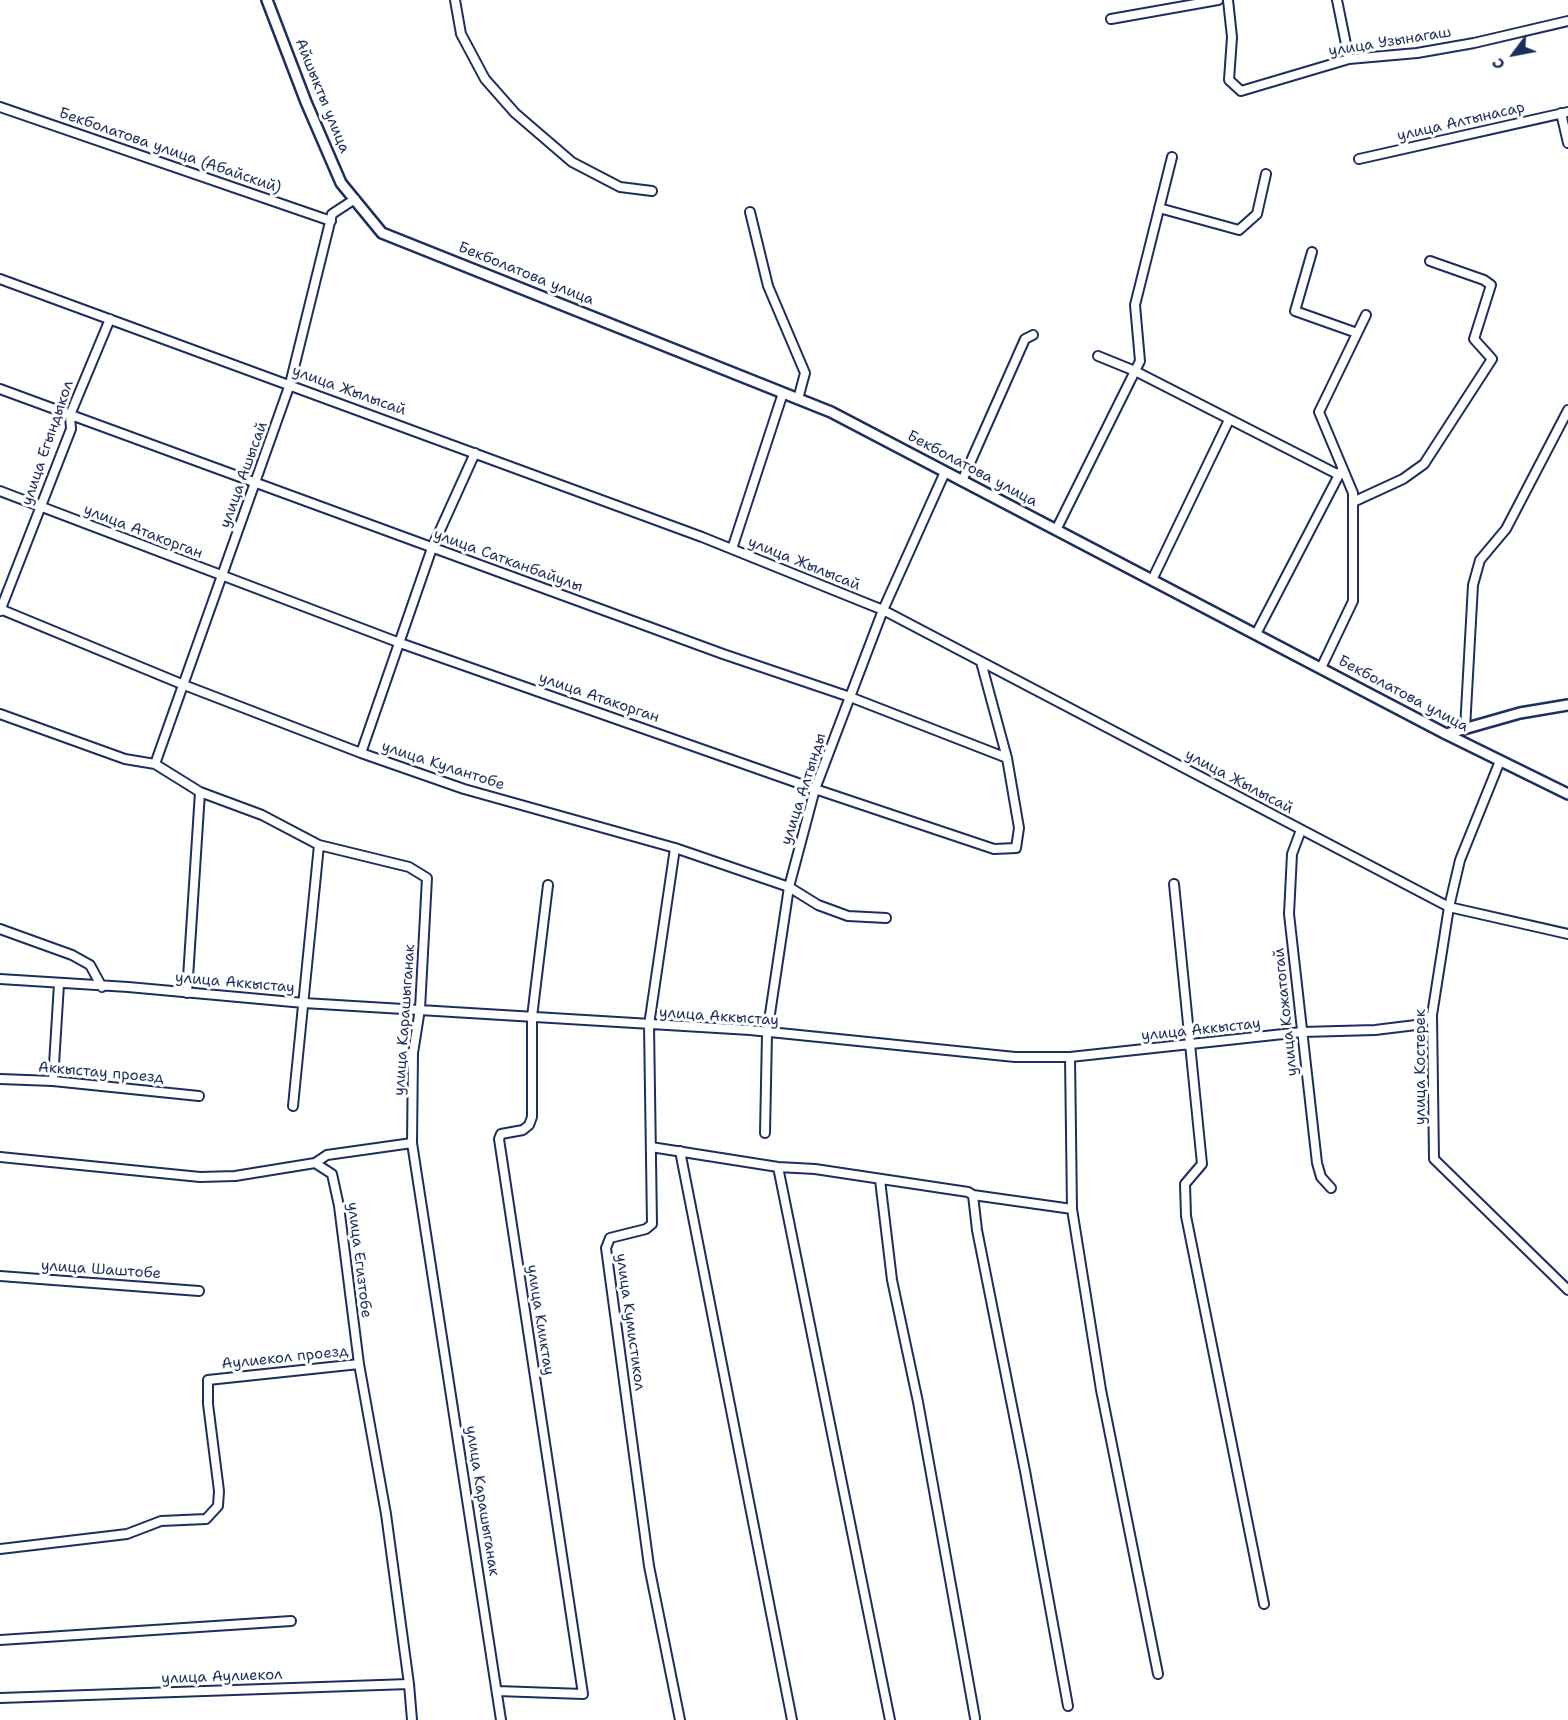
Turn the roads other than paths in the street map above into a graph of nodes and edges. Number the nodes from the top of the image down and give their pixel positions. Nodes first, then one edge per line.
1 (267, 0) edge
2 (455, 0) edge
3 (1218, 0) edge
4 (1228, 0) edge
5 (1337, 0) edge
6 (1111, 19) dead end
7 (1568, 21) edge
8 (1349, 59) junction
9 (0, 106) edge
10 (1564, 112) edge
11 (1568, 142) edge
12 (1172, 157) dead end
13 (1359, 159) dead end
14 (1266, 174) dead end
15 (652, 191) dead end
16 (355, 199) junction
17 (1159, 208) junction
18 (750, 212) dead end
19 (331, 220) junction
20 (1312, 252) dead end
21 (1431, 261) dead end
22 (0, 279) edge
23 (1366, 315) dead end
24 (110, 319) junction
25 (1357, 333) junction
26 (1033, 335) dead end
27 (1098, 356) dead end
28 (1135, 371) junction
29 (290, 384) junction
30 (0, 389) edge
31 (783, 393) junction
32 (798, 399) junction
33 (1568, 410) edge
34 (70, 415) junction
35 (1229, 420) junction
36 (475, 453) junction
37 (945, 472) junction
38 (1341, 472) junction
39 (962, 481) junction
40 (256, 484) junction
41 (0, 491) edge
42 (1353, 502) junction
43 (41, 506) junction
44 (1056, 530) junction
45 (432, 548) junction
46 (732, 549) junction
47 (221, 577) junction
48 (1152, 580) junction
49 (0, 610) edge
50 (883, 610) junction
51 (1256, 634) junction
52 (400, 643) junction
53 (981, 662) junction
54 (1321, 668) junction
55 (184, 685) junction
56 (850, 697) junction
57 (1568, 705) edge
58 (0, 714) edge
59 (1465, 729) junction
60 (1446, 734) junction
61 (361, 753) junction
62 (1007, 758) junction
63 (1500, 761) junction
64 (155, 764) junction
65 (815, 789) junction
66 (200, 792) junction
67 (1568, 794) edge
68 (1301, 830) junction
69 (320, 845) junction
70 (675, 848) junction
71 (1174, 884) dead end
72 (548, 885) dead end
73 (789, 886) junction
74 (1449, 907) junction
75 (886, 918) dead end
76 (0, 928) edge
77 (1568, 934) edge
78 (0, 980) edge
79 (59, 984) junction
80 (102, 987) junction
81 (188, 993) junction
82 (304, 1003) junction
83 (420, 1008) junction
84 (1432, 1015) junction
85 (532, 1017) junction
86 (649, 1025) junction
87 (1302, 1032) junction
88 (767, 1034) junction
89 (1191, 1046) junction
90 (1070, 1057) junction
91 (0, 1079) edge
92 (53, 1081) junction
93 (199, 1096) dead end
94 (293, 1106) dead end
95 (765, 1133) dead end
96 (412, 1143) junction
97 (651, 1147) junction
98 (680, 1151) junction
99 (0, 1157) edge
100 (315, 1163) junction
101 (778, 1167) junction
102 (880, 1180) junction
103 (1331, 1188) dead end
104 (973, 1195) junction
105 (1072, 1209) junction
106 (0, 1276) edge
107 (1568, 1290) edge
108 (199, 1291) dead end
109 (359, 1364) junction
110 (0, 1549) edge
111 (1264, 1604) dead end
112 (291, 1621) dead end
113 (0, 1640) edge
114 (1158, 1674) dead end
115 (409, 1684) junction
116 (497, 1691) junction
117 (0, 1698) edge
118 (1068, 1706) dead end
119 (975, 1718) dead end
120 (412, 1720) edge
121 (501, 1720) edge
122 (681, 1720) edge
123 (792, 1720) edge
124 (890, 1720) edge

1 - 16 street, Айшыкты улица
2 - 15 street
3 - 6 street
4 - 8 street, улица Узынагаш
5 - 8 street
7 - 8 street, улица Узынагаш
9 - 19 street, Бекболатова улица (Абайский)
10 - 11 street
10 - 13 street, улица Алтынасар
12 - 17 street
14 - 17 street
16 - 19 street
16 - 31 street, Бекболатова улица
17 - 28 street
18 - 32 street
19 - 29 street, улица Ашысай
20 - 25 street
21 - 42 street
22 - 24 street, улица Жылысай
23 - 25 street
24 - 29 street, улица Жылысай
24 - 34 street, улица Егындыкол
25 - 38 street
26 - 39 street
27 - 28 street
28 - 35 street
28 - 44 street
29 - 36 street, улица Жылысай
29 - 40 street, улица Ашысай
30 - 34 street, улица Сатканбайулы
31 - 32 street, Бекболатова улица
31 - 46 street
32 - 37 street, Бекболатова улица
33 - 59 street
34 - 40 street, улица Сатканбайулы
34 - 43 street, улица Егындыкол
35 - 38 street
35 - 48 street
36 - 45 street
36 - 46 street, улица Жылысай
37 - 39 street, Бекболатова улица
37 - 50 street, улица Алтынды
38 - 42 street
38 - 51 street
39 - 44 street, Бекболатова улица
40 - 45 street, улица Сатканбайулы
40 - 47 street, улица Ашысай
41 - 43 street, улица Атакорган
42 - 54 street
43 - 47 street, улица Атакорган
43 - 49 street, улица Егындыкол
44 - 48 street, Бекболатова улица
45 - 52 street
45 - 56 street, улица Сатканбайулы
46 - 50 street, улица Жылысай
47 - 52 street, улица Атакорган
47 - 55 street, улица Ашысай
48 - 51 street, Бекболатова улица
49 - 55 street, улица Кулантобе
50 - 53 street, улица Жылысай
50 - 56 street, улица Алтынды
51 - 54 street, Бекболатова улица
52 - 61 street
52 - 65 street, улица Атакорган
53 - 62 street, улица Атакорган
53 - 68 street, улица Жылысай
54 - 60 street, Бекболатова улица
55 - 61 street, улица Кулантобе
55 - 64 street, улица Ашысай
56 - 62 street, улица Сатканбайулы
56 - 65 street, улица Алтынды
57 - 59 street
58 - 64 street, улица Карашыганак
59 - 60 street
60 - 63 street, Бекболатова улица
61 - 70 street, улица Кулантобе
62 - 65 street, улица Атакорган
63 - 67 street, Бекболатова улица
63 - 74 street, улица Костерек
64 - 66 street, улица Карашыганак
65 - 73 street, улица Алтынды
66 - 69 street, улица Карашыганак
66 - 81 street
68 - 74 street, улица Жылысай
68 - 87 street, улица Кожатогай
69 - 82 street
69 - 83 street, улица Карашыганак
70 - 73 street, улица Кулантобе
70 - 86 street, улица Кумистикол
71 - 89 street
72 - 85 street, улица Кииктау
73 - 75 street, улица Кулантобе
73 - 88 street, улица Алтынды
74 - 77 street, улица Жылысай
74 - 84 street, улица Костерек
76 - 80 street
78 - 79 street, улица Аккыстау
79 - 80 street, улица Аккыстау
79 - 92 street
80 - 81 street, улица Аккыстау
81 - 82 street, улица Аккыстау
82 - 83 street, улица Аккыстау
82 - 94 street
83 - 85 street, улица Аккыстау
83 - 96 street, улица Карашыганак
84 - 87 street, улица Аккыстау
84 - 107 street, улица Костерек
85 - 86 street, улица Аккыстау
85 - 116 street, улица Кииктау
86 - 88 street, улица Аккыстау
86 - 97 street, улица Кумистикол
87 - 89 street, улица Аккыстау
87 - 103 street, улица Кожатогай
88 - 90 street, улица Аккыстау
88 - 95 street, улица Алтынды
89 - 90 street, улица Аккыстау
89 - 111 street
90 - 105 street
91 - 92 street, Аккыстау проезд
92 - 93 street, Аккыстау проезд
96 - 100 street
96 - 116 street, улица Карашыганак
97 - 98 street
97 - 122 street, улица Кумистикол
98 - 101 street
98 - 123 street
99 - 100 street
100 - 109 street, улица Егизтобе
101 - 102 street
101 - 124 street
102 - 104 street
102 - 119 street
104 - 105 street
104 - 118 street
105 - 114 street
106 - 108 street, улица Шаштобе
109 - 110 street, Аулиекол проезд
109 - 115 street, улица Егизтобе
112 - 113 street
115 - 117 street, улица Аулиекол
115 - 120 street
116 - 121 street, улица Карашыганак

